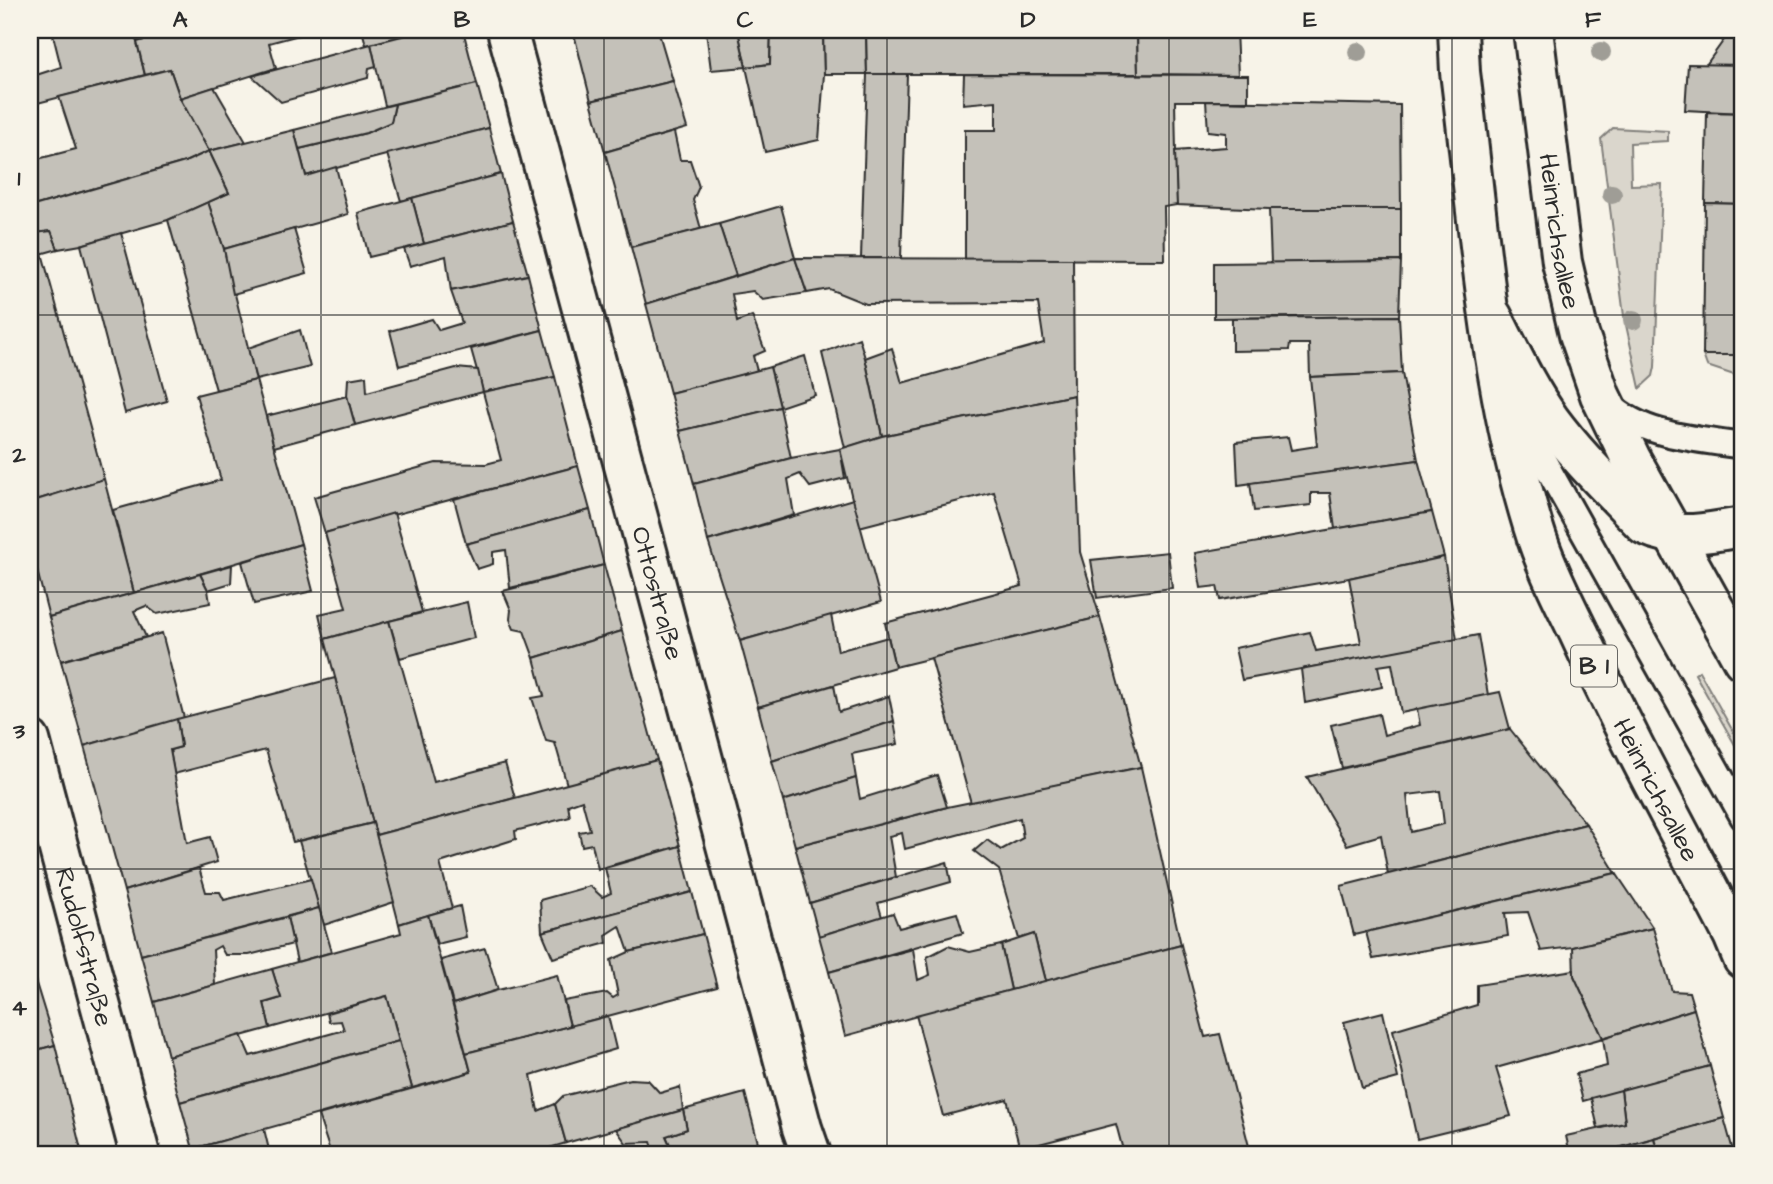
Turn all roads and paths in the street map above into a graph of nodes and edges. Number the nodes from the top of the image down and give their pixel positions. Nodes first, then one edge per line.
1 (508, 30) edge
2 (1458, 30) edge
3 (1533, 30) edge
4 (1488, 307) junction
5 (1499, 381) junction
6 (1600, 395) junction
7 (1743, 446) edge
8 (1743, 527) edge
9 (1675, 536) junction
10 (1743, 660) edge
11 (30, 740) edge
12 (1743, 817) edge
13 (1743, 959) edge
14 (140, 1154) edge
15 (811, 1154) edge

1 - 15 street, Ottostraße
2 - 4 street, Heinrichsallee / B 1
3 - 6 street, Heinrichsallee
4 - 5 street, Heinrichsallee / B 1
4 - 9 street, Heinrichsallee
5 - 12 lane, Heinrichsallee
5 - 13 street, Heinrichsallee / B 1
6 - 7 lane
6 - 9 street, Heinrichsallee
8 - 9 street
9 - 10 street, Heinrichsallee
11 - 14 street, Rudolfstraße

